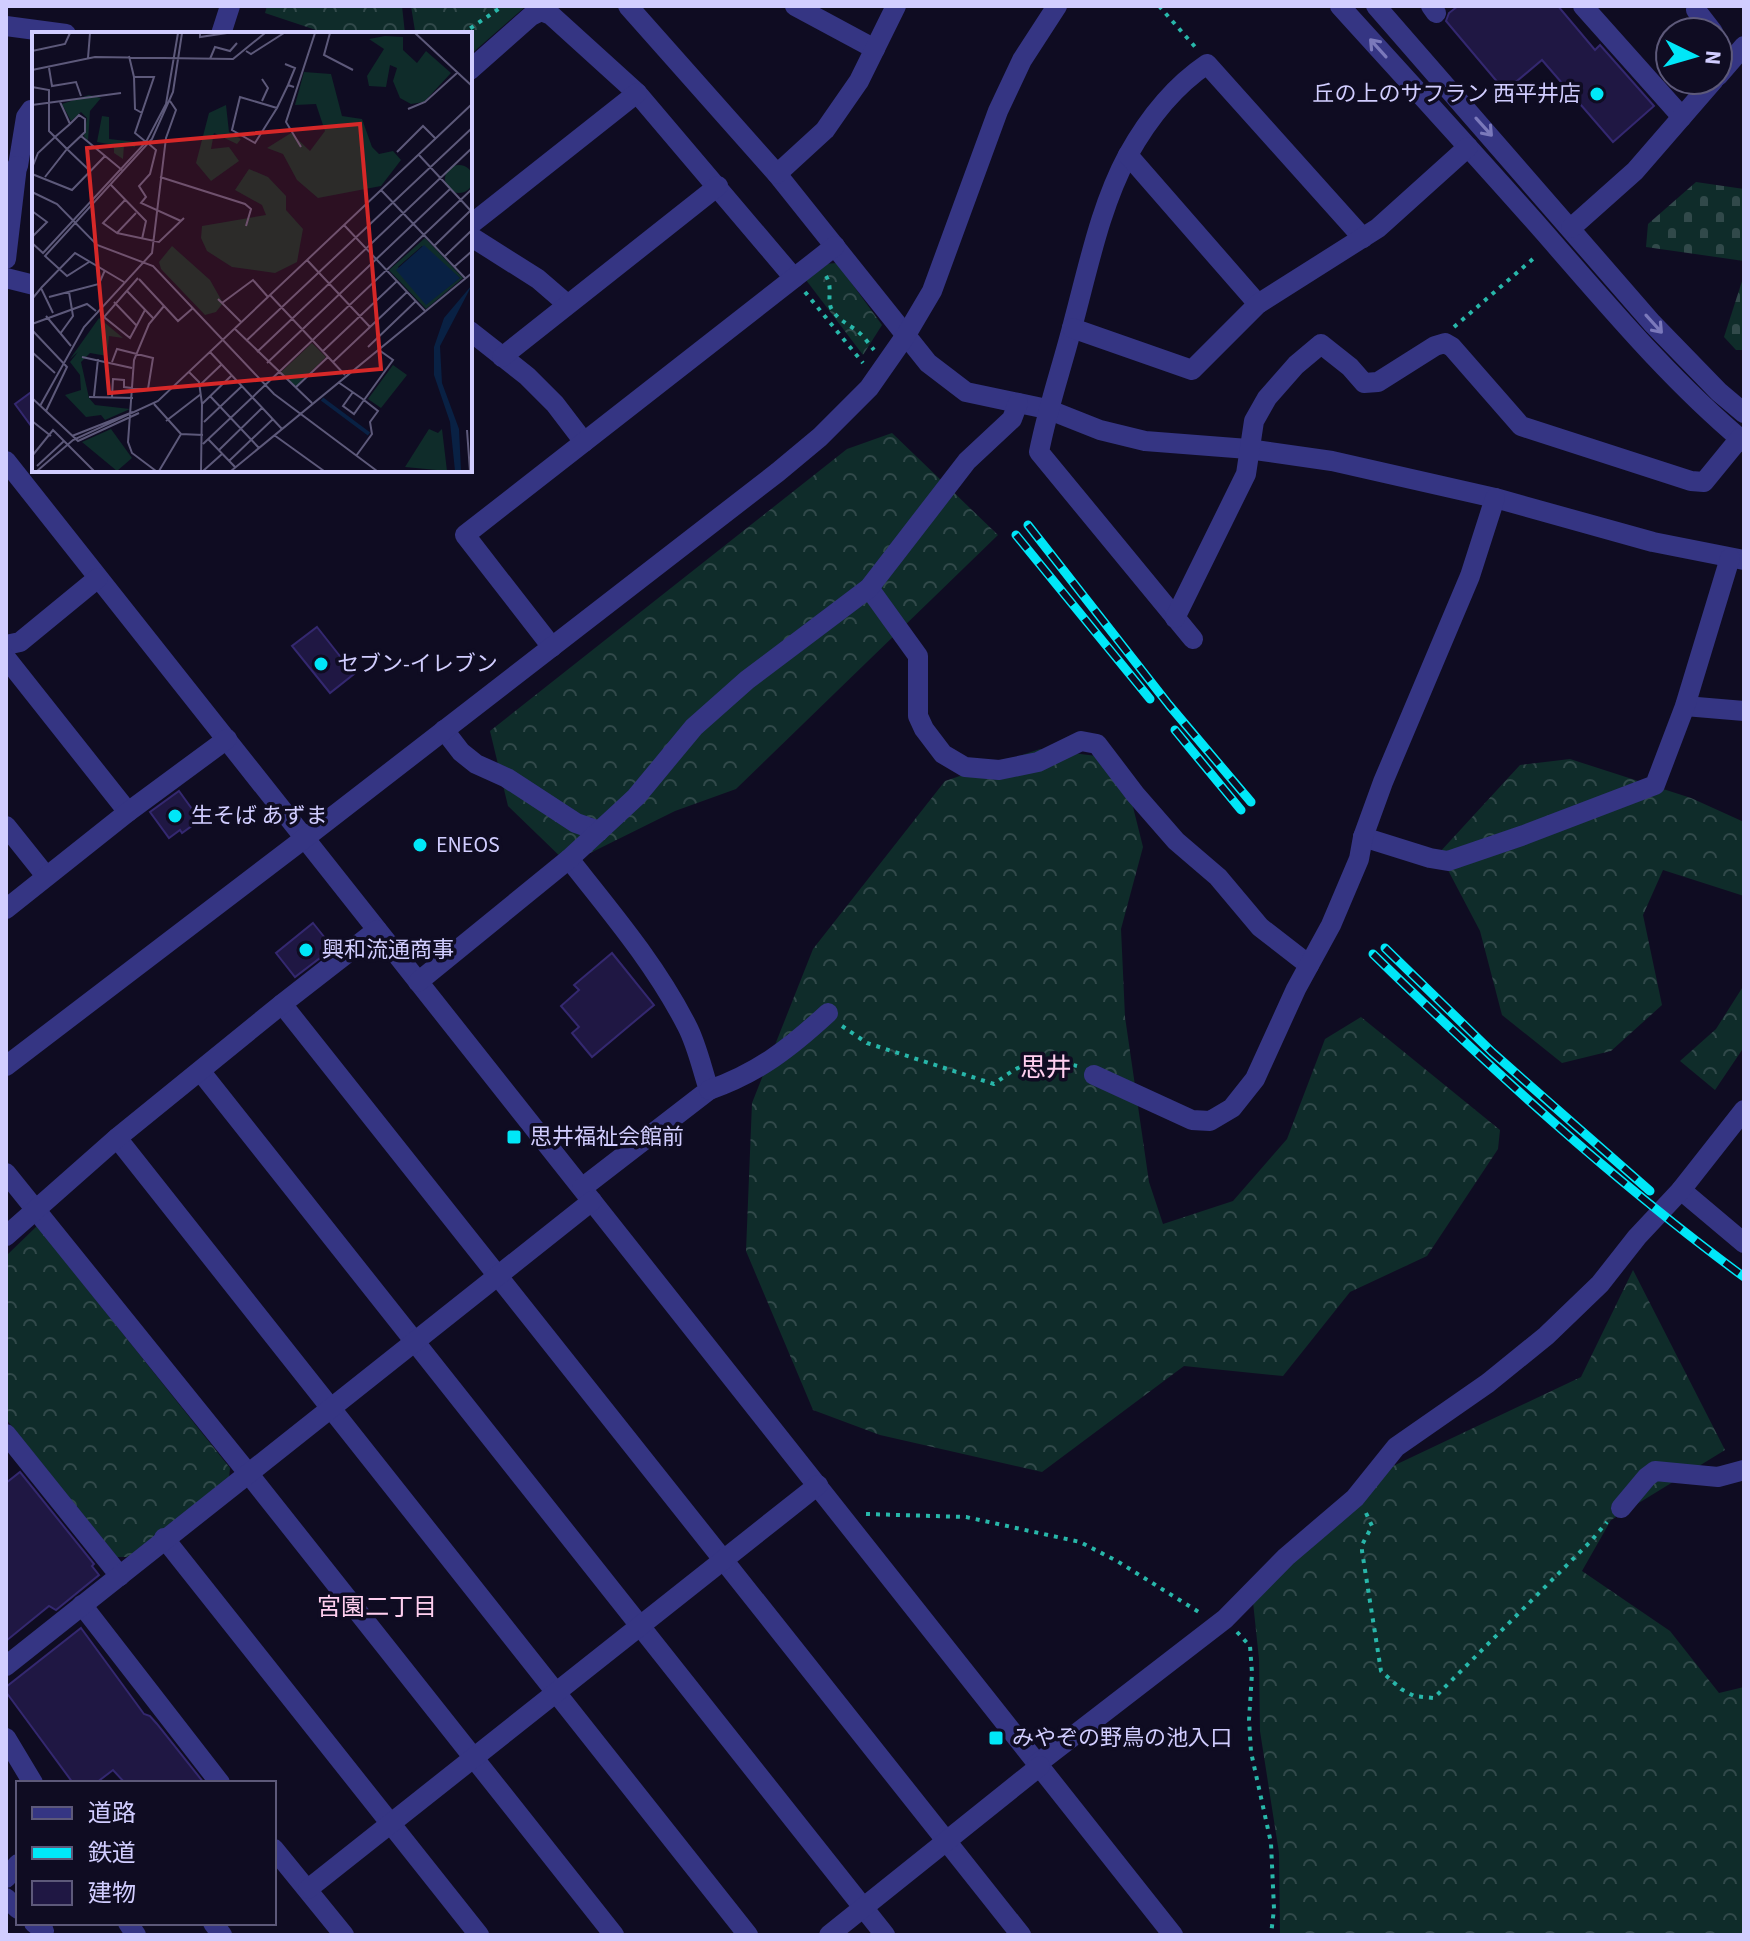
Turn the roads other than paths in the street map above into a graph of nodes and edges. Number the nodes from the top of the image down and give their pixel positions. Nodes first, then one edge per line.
1 (230, 6) edge
2 (628, 6) edge
3 (795, 6) edge
4 (896, 6) edge
5 (1057, 6) edge
6 (1340, 6) edge
7 (1376, 6) edge
8 (1583, 6) edge
9 (1696, 10) dead end
10 (1701, 16) edge
11 (6, 26) edge
12 (51, 32) edge
13 (222, 32) edge
14 (875, 49) junction
15 (472, 68) edge
16 (637, 93) junction
17 (1698, 96) edge
18 (32, 110) edge
19 (1682, 117) junction
20 (1468, 147) junction
21 (1128, 155) junction
22 (19, 166) edge
23 (777, 174) junction
24 (718, 186) junction
25 (472, 223) edge
26 (1571, 228) junction
27 (472, 237) edge
28 (1363, 238) junction
29 (835, 246) junction
30 (6, 259) edge
31 (6, 278) edge
32 (794, 278) junction
33 (32, 284) edge
34 (567, 304) junction
35 (1258, 304) junction
36 (1072, 328) junction
37 (472, 333) edge
38 (906, 335) junction
39 (502, 357) junction
40 (1018, 403) junction
41 (1047, 409) junction
42 (1744, 413) edge
43 (1742, 440) edge
44 (584, 442) junction
45 (1248, 449) junction
46 (6, 461) edge
47 (1495, 498) junction
48 (1737, 559) edge
49 (98, 578) junction
50 (869, 588) junction
51 (1175, 618) junction
52 (1193, 639) dead end
53 (6, 645) edge
54 (552, 647) junction
55 (6, 658) edge
56 (1685, 706) junction
57 (1744, 711) edge
58 (444, 730) junction
59 (227, 739) junction
60 (128, 812) junction
61 (6, 826) edge
62 (599, 831) junction
63 (1363, 837) junction
64 (305, 838) junction
65 (569, 859) junction
66 (46, 876) junction
67 (6, 909) edge
68 (377, 930) junction
69 (1309, 965) junction
70 (418, 982) junction
71 (282, 1004) junction
72 (828, 1013) road end
73 (6, 1066) edge
74 (201, 1072) junction
75 (1094, 1075) road end
76 (709, 1090) junction
77 (1744, 1110) edge
78 (117, 1138) junction
79 (6, 1173) edge
80 (1681, 1190) junction
81 (587, 1195) junction
82 (34, 1209) junction
83 (6, 1236) edge
84 (1744, 1243) edge
85 (497, 1276) junction
86 (416, 1342) junction
87 (331, 1407) junction
88 (6, 1434) edge
89 (1744, 1470) edge
90 (248, 1473) junction
91 (818, 1485) junction
92 (1621, 1508) road end
93 (164, 1538) junction
94 (723, 1559) junction
95 (120, 1576) junction
96 (82, 1605) junction
97 (641, 1625) junction
98 (6, 1666) edge
99 (558, 1692) junction
100 (6, 1738) edge
101 (474, 1758) junction
102 (1039, 1765) junction
103 (32, 1781) edge
104 (218, 1781) edge
105 (391, 1822) junction
106 (945, 1841) junction
107 (276, 1851) edge
108 (308, 1889) junction
109 (863, 1908) junction
110 (344, 1935) edge
111 (479, 1935) edge
112 (614, 1935) edge
113 (748, 1935) edge
114 (829, 1935) edge
115 (885, 1935) edge
116 (1021, 1935) edge
117 (1173, 1935) edge

1 - 13 street
2 - 23 street
3 - 14 street
4 - 14 street
5 - 38 street
20 -> 6 street
7 -> 26 street
8 - 19 street
9 - 10 street
11 - 12 street
14 - 23 street
15 - 16 street
16 - 24 street
16 - 25 street
17 - 19 street
18 - 22 street
19 - 26 street
20 - 28 street
20 - 43 street
21 - 28 street
21 - 35 street
21 - 36 street
22 - 30 street
23 - 29 street
24 - 32 street
24 - 34 street
26 -> 42 street
27 - 34 street
28 - 35 street
29 - 32 street
29 - 38 street
31 - 33 street
32 - 44 street
34 - 39 street
35 - 36 street
36 - 41 street
37 - 39 street
38 - 40 street
38 - 54 street
39 - 44 street
40 - 41 street
40 - 50 street
41 - 45 street
41 - 51 street
43 - 45 street
44 - 54 street
45 - 47 street
45 - 51 street
46 - 49 street
47 - 48 street
47 - 63 street
48 - 56 street
49 - 53 street
49 - 59 street
50 - 62 street
50 - 69 street
51 - 52 street
54 - 58 street
55 - 60 street
56 - 57 street
56 - 63 street
58 - 62 street
58 - 64 street
59 - 60 street
59 - 64 street
60 - 66 street
61 - 66 street
62 - 65 street
63 - 69 street
64 - 68 street
64 - 73 street
65 - 70 street
65 - 76 street
66 - 67 street
68 - 70 street
68 - 71 street
69 - 75 street
70 - 81 street
71 - 74 street
71 - 85 street
72 - 76 street
74 - 78 street
74 - 86 street
76 - 81 street
77 - 80 street
78 - 82 street
78 - 87 street
79 - 82 street
80 - 84 street
80 - 102 street
81 - 85 street
81 - 91 street
82 - 83 street
82 - 90 street
85 - 86 street
85 - 94 street
86 - 87 street
86 - 97 street
87 - 90 street
87 - 99 street
88 - 95 street
89 - 92 street
90 - 93 street
90 - 101 street
91 - 94 street
91 - 102 street
93 - 95 street
93 - 105 street
94 - 97 street
94 - 106 street
95 - 96 street
96 - 98 street
96 - 104 street
97 - 99 street
97 - 109 street
99 - 101 street
99 - 113 street
100 - 103 street
101 - 105 street
101 - 112 street
102 - 106 street
102 - 117 street
105 - 108 street
105 - 111 street
106 - 109 street
106 - 116 street
107 - 108 street
108 - 110 street
109 - 114 street
109 - 115 street

